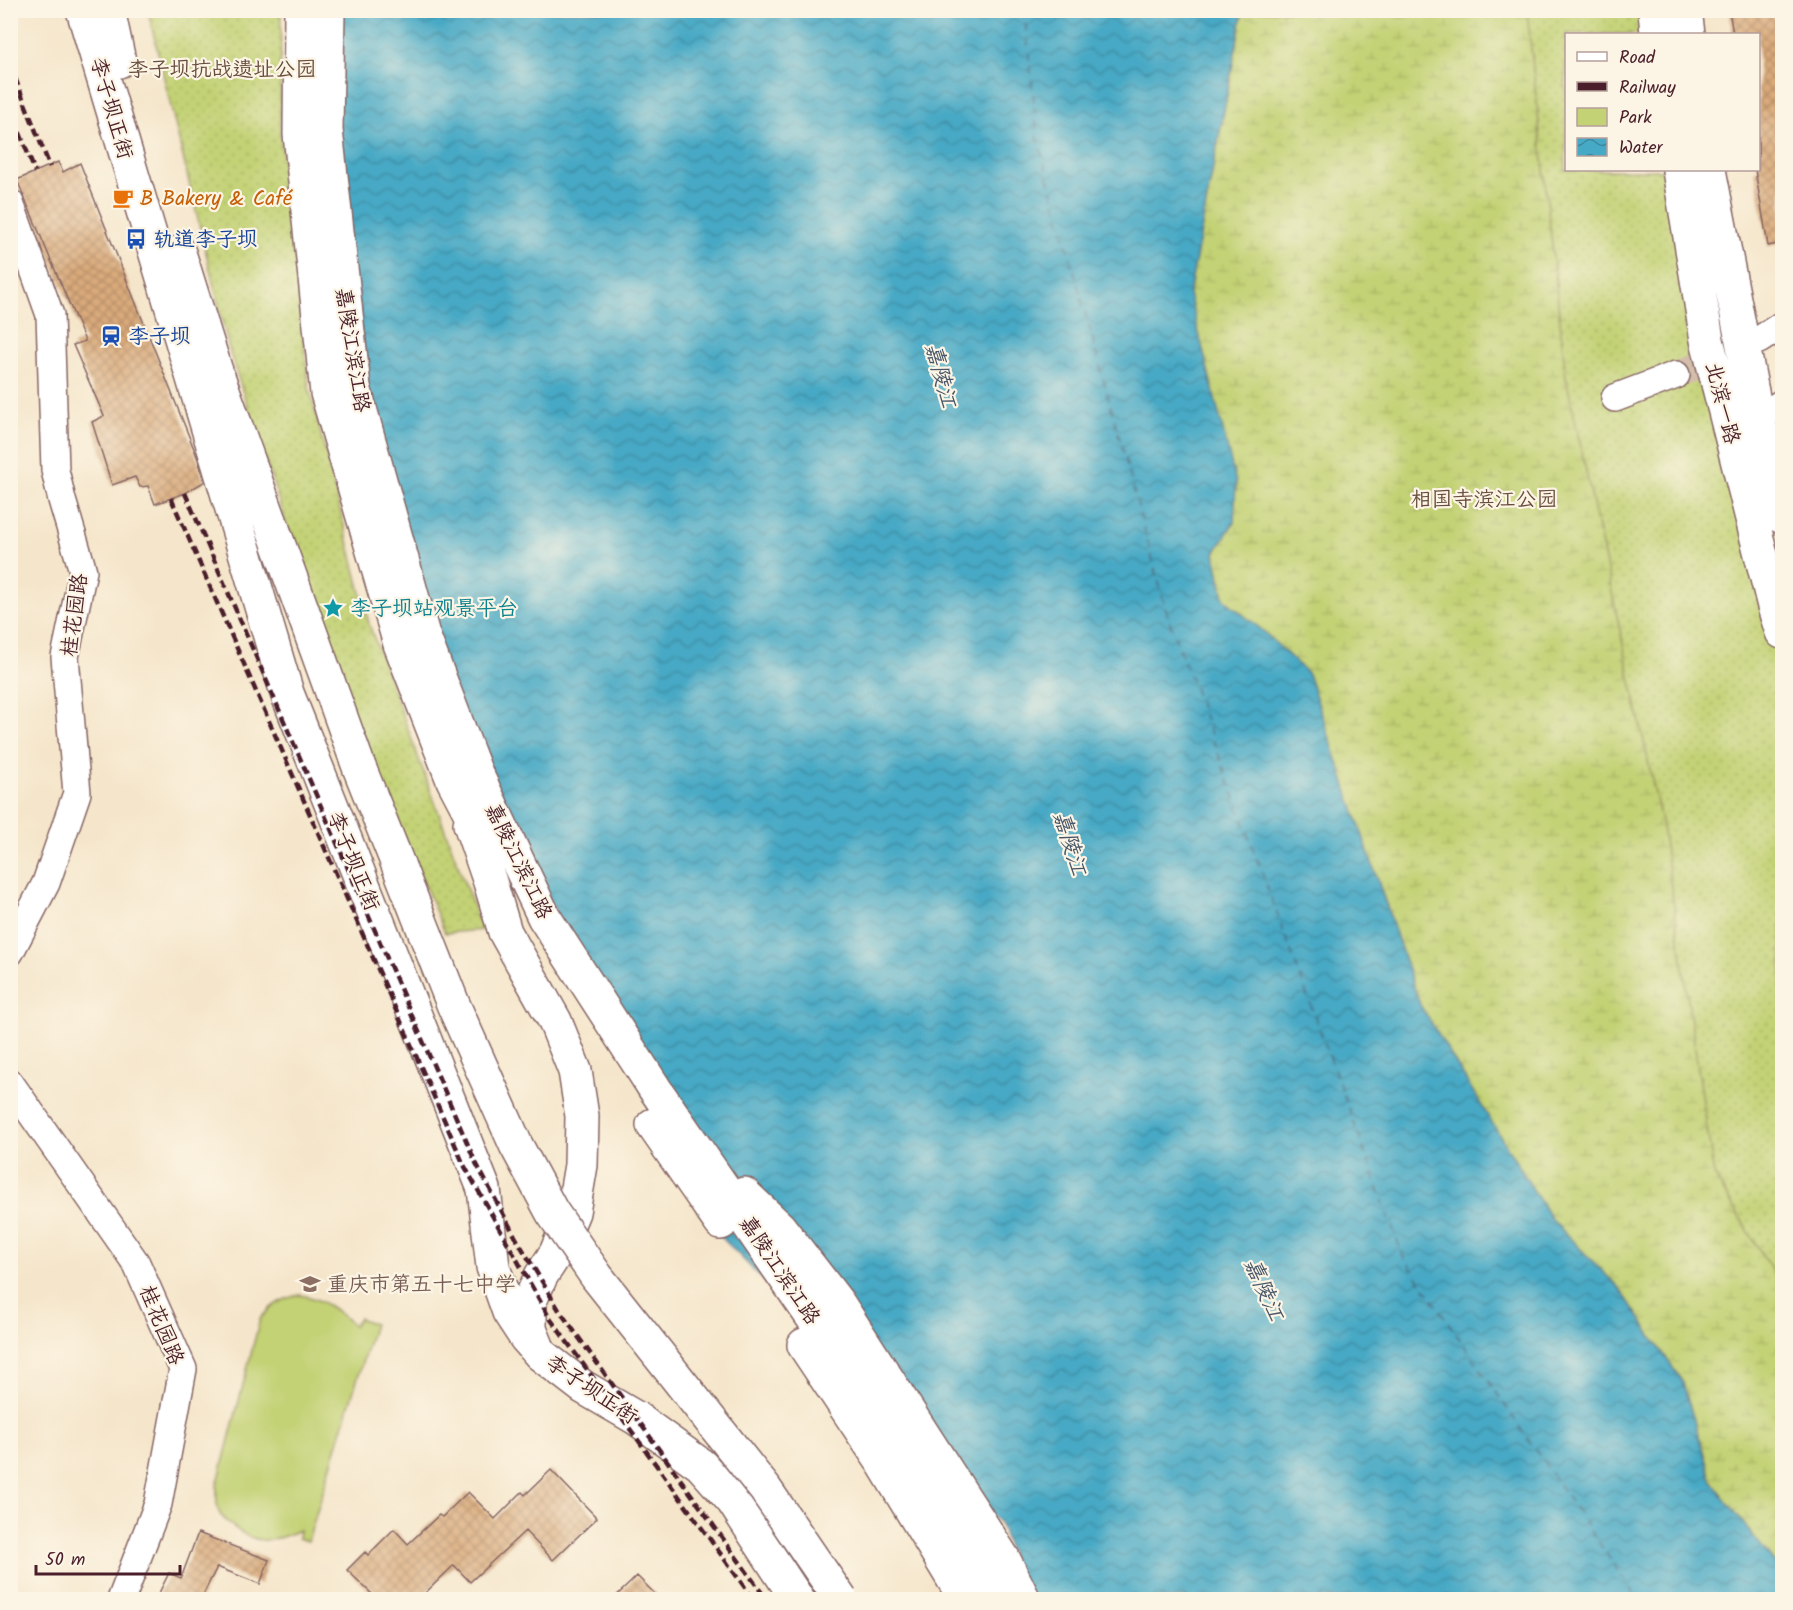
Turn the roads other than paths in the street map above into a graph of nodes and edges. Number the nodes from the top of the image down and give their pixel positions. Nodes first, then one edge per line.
1 (83, 10) edge
2 (108, 10) edge
3 (301, 10) edge
4 (328, 10) edge
5 (1655, 10) edge
6 (1685, 10) edge
7 (1657, 33) edge
8 (1688, 33) edge
9 (1679, 171) edge
10 (1709, 171) edge
11 (10, 202) edge
12 (1782, 326) edge
13 (1759, 340) tunnel mouth
14 (1676, 375) tunnel mouth
15 (1615, 398) dead end
16 (1770, 411) edge
17 (1782, 517) edge
18 (1782, 632) edge
19 (453, 780) junction
20 (10, 952) edge
21 (10, 1083) edge
22 (703, 1156) junction
23 (540, 1354) junction
24 (121, 1599) edge
25 (798, 1599) edge
26 (841, 1599) edge
27 (966, 1599) edge
28 (998, 1599) edge
29 (1024, 1599) edge

1 - 23 main road, 李子坝正街
2 - 26 main road, 李子坝正街, bridge
3 - 19 main road, 嘉陵江滨江路
4 - 22 main road, 嘉陵江滨江路
5 - 7 main road
6 - 8 main road
9 - 18 main road, 北滨一路
10 - 16 main road, 北滨一路
11 - 20 street, 桂花园路
12 - 13 street
14 - 15 street
16 - 17 main road, 北滨一路
19 - 23 main road
19 - 27 main road, 嘉陵江滨江路
21 - 24 street, 桂花园路
22 - 28 main road, 嘉陵江滨江路
22 - 29 main road
23 - 25 main road, 李子坝正街

